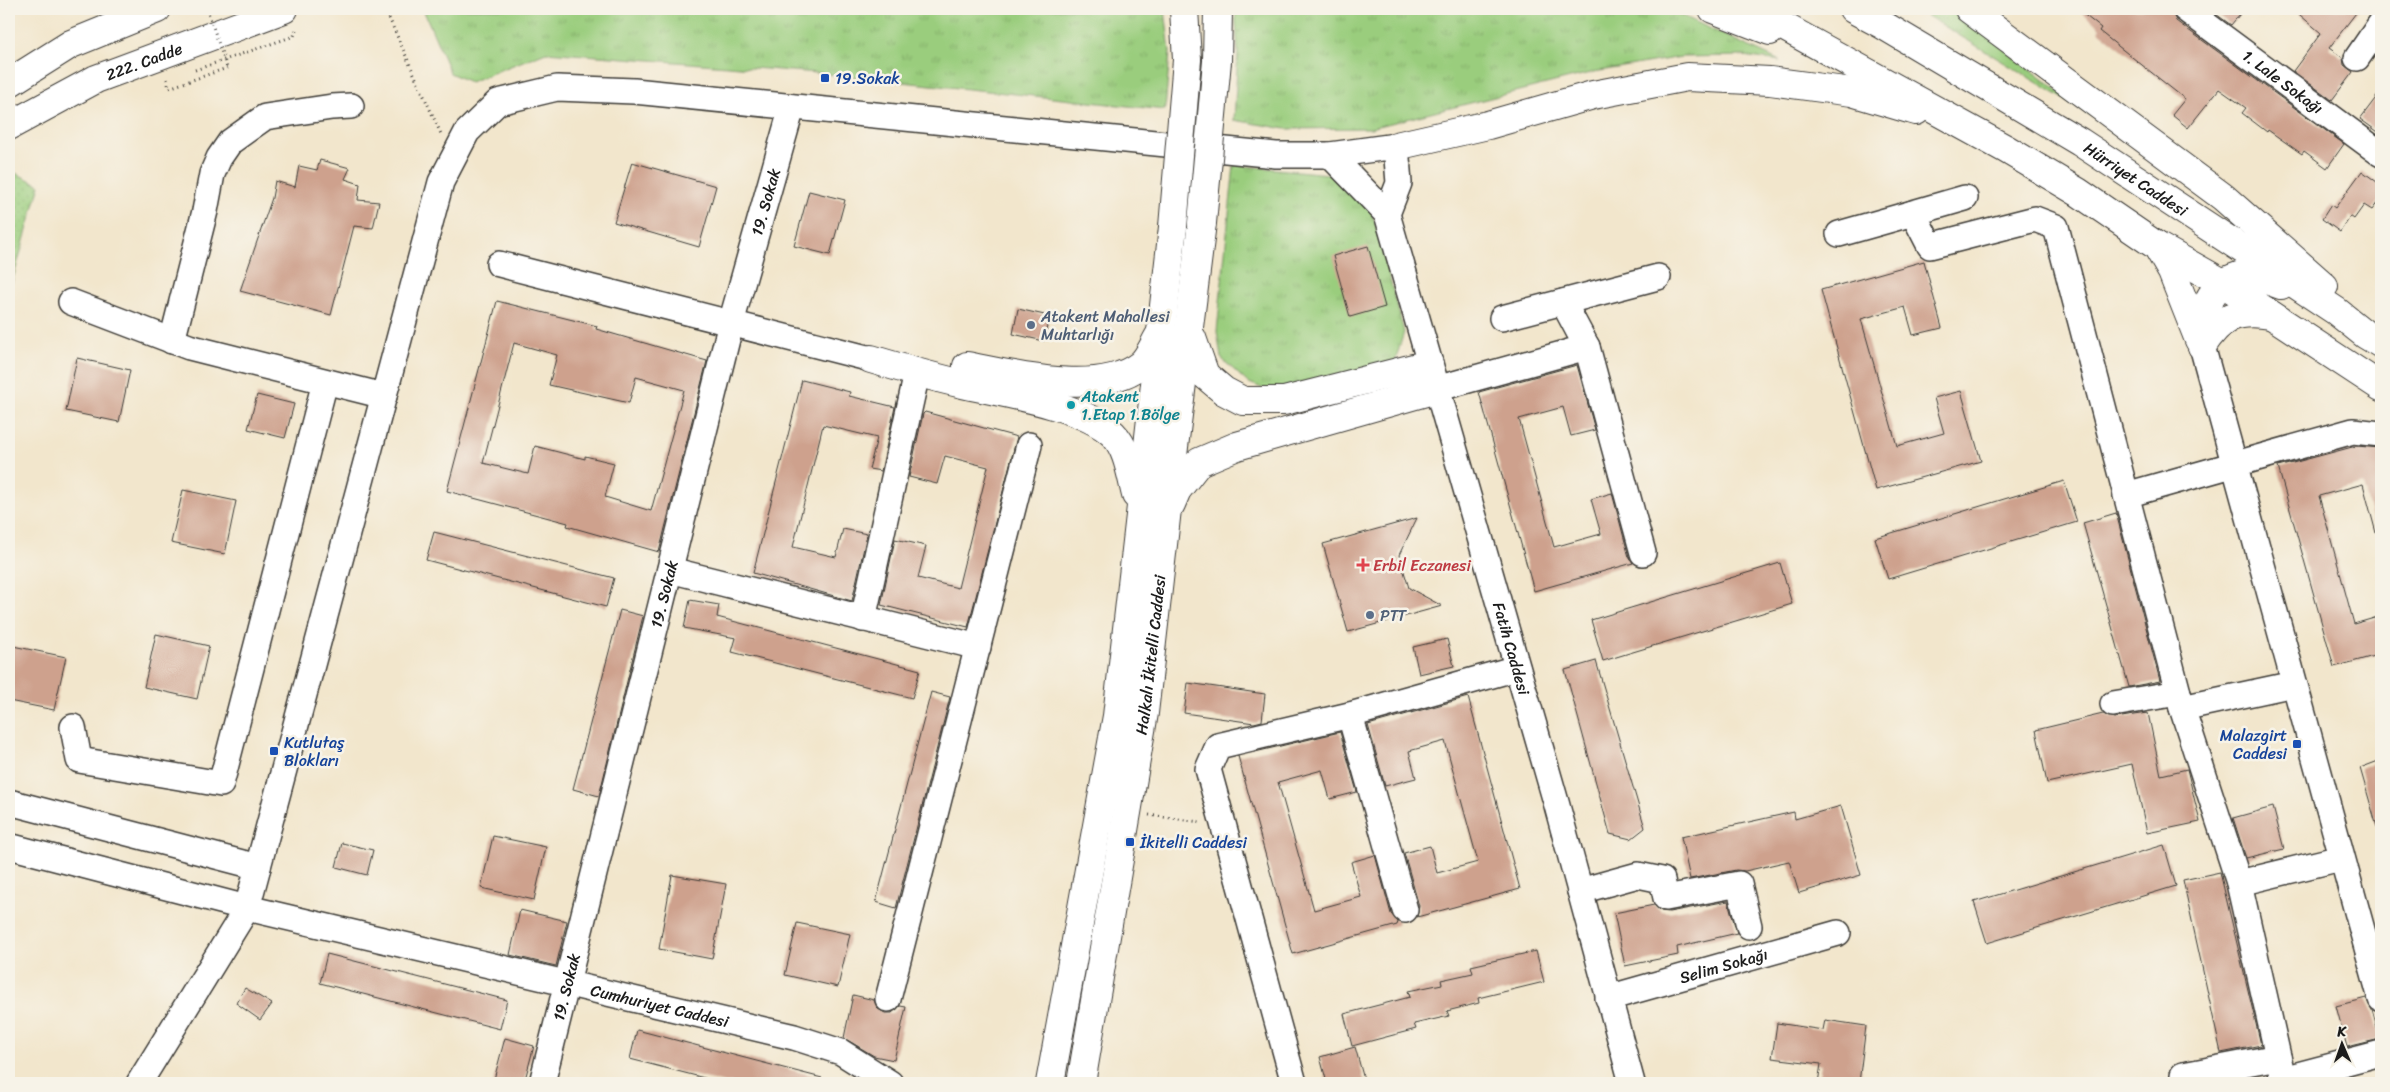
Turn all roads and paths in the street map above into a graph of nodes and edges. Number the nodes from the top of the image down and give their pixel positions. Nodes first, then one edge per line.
1 (157, 9) edge
2 (207, 9) edge
3 (385, 9) edge
4 (1184, 9) edge
5 (1218, 9) edge
6 (1713, 9) edge
7 (1752, 9) edge
8 (1853, 9) edge
9 (1969, 9) edge
10 (2185, 9) edge
11 (1873, 17) edge
12 (291, 18) edge
13 (2381, 23) edge
14 (2357, 58) dead end
15 (1862, 68) junction
16 (193, 70) dead end
17 (175, 76) dead end
18 (9, 83) edge
19 (351, 106) dead end
20 (792, 107) junction
21 (1963, 125) junction
22 (9, 126) edge
23 (1396, 146) junction
24 (2381, 154) edge
25 (1330, 155) junction
26 (453, 160) junction
27 (1965, 198) dead end
28 (1913, 213) junction
29 (1387, 214) junction
30 (1839, 234) dead end
31 (2157, 246) junction
32 (499, 264) dead end
33 (1658, 277) dead end
34 (2223, 283) junction
35 (71, 302) dead end
36 (1563, 302) junction
37 (2271, 315) junction
38 (1502, 318) dead end
39 (731, 323) junction
40 (1162, 331) junction
41 (1190, 331) junction
42 (2376, 339) edge
43 (172, 341) junction
44 (2202, 346) junction
45 (1587, 347) junction
46 (871, 359) junction
47 (917, 373) junction
48 (1432, 376) junction
49 (325, 382) junction
50 (2381, 388) edge
51 (384, 396) junction
52 (2381, 434) edge
53 (1029, 445) dead end
54 (2234, 464) junction
55 (2126, 495) junction
56 (1154, 515) junction
57 (1643, 553) dead end
58 (670, 570) junction
59 (862, 619) junction
60 (978, 647) junction
61 (1517, 668) junction
62 (2294, 684) junction
63 (2180, 701) junction
64 (2113, 704) dead end
65 (1350, 715) junction
66 (73, 727) dead end
67 (9, 802) edge
68 (1126, 812) junction
69 (1221, 816) junction
70 (9, 846) edge
71 (2341, 858) junction
72 (258, 867) junction
73 (2239, 882) junction
74 (1580, 890) junction
75 (247, 908) junction
76 (1405, 910) dead end
77 (1749, 926) dead end
78 (1838, 933) dead end
79 (566, 984) junction
80 (1608, 998) junction
81 (888, 999) dead end
82 (2381, 1000) edge
83 (2381, 1053) edge
84 (1083, 1070) edge
85 (2282, 1073) edge
86 (2182, 1075) dead end
87 (139, 1083) edge
88 (542, 1083) edge
89 (890, 1083) edge
90 (1050, 1083) edge
91 (1294, 1083) edge
92 (1632, 1083) edge

1 - 18 main road
2 - 17 path, bridge
3 - 26 path
4 - 40 main road, Halkalı İkitelli Caddesi, bridge
5 - 41 main road, Halkalı İkitelli Caddesi, bridge
6 - 15 main road
7 - 15 main road
8 - 11 main road, Hürriyet Caddesi
9 - 42 main road
10 - 24 street, 1. Lale Sokağı
11 - 42 main road, Hürriyet Caddesi
12 - 16 path
12 - 22 main road, 222. Cadde
13 - 14 street
15 - 21 main road
19 - 43 street
20 - 25 street
20 - 26 street
20 - 39 street, 19. Sokak
21 - 23 main road
21 - 31 main road
23 - 25 street
23 - 29 street
25 - 29 street
26 - 51 street
27 - 28 street
28 - 30 street
28 - 55 street
29 - 48 street, Fatih Caddesi
31 - 34 main road
31 - 44 main road
32 - 39 street
33 - 36 street
34 - 37 main road
34 - 42 main road
34 - 44 main road
35 - 43 street
36 - 38 street
36 - 45 street
37 - 44 main road
37 - 50 main road
39 - 46 street
39 - 58 street, 19. Sokak
40 - 46 main road
40 - 56 main road, Halkalı İkitelli Caddesi
41 - 48 main road
41 - 56 main road, Halkalı İkitelli Caddesi
43 - 49 street
44 - 54 street
45 - 48 street
45 - 57 street
46 - 47 main road
47 - 56 main road
47 - 59 street
48 - 56 main road
48 - 61 street, Fatih Caddesi
49 - 51 street
49 - 66 street
51 - 72 street
52 - 54 street
53 - 60 street
54 - 55 street
54 - 62 street
55 - 63 street
56 - 68 main road, Halkalı İkitelli Caddesi
56 - 90 main road, Halkalı İkitelli Caddesi
58 - 59 street
58 - 79 street, 19. Sokak
59 - 60 street
60 - 81 street
61 - 65 street
61 - 74 street, Fatih Caddesi
62 - 63 street
62 - 71 street
63 - 64 street
63 - 73 street
65 - 69 street
65 - 76 street
67 - 72 street
68 - 69 path
68 - 84 main road, Halkalı İkitelli Caddesi
69 - 91 street
70 - 75 street, Cumhuriyet Caddesi
71 - 73 street
71 - 82 street
72 - 75 street
73 - 85 street
74 - 77 street
74 - 80 street, Fatih Caddesi
75 - 79 street, Cumhuriyet Caddesi
75 - 87 street
78 - 80 street, Selim Sokağı
79 - 88 street, 19. Sokak
79 - 89 street, Cumhuriyet Caddesi
80 - 92 street, Fatih Caddesi
83 - 85 street
85 - 86 street

